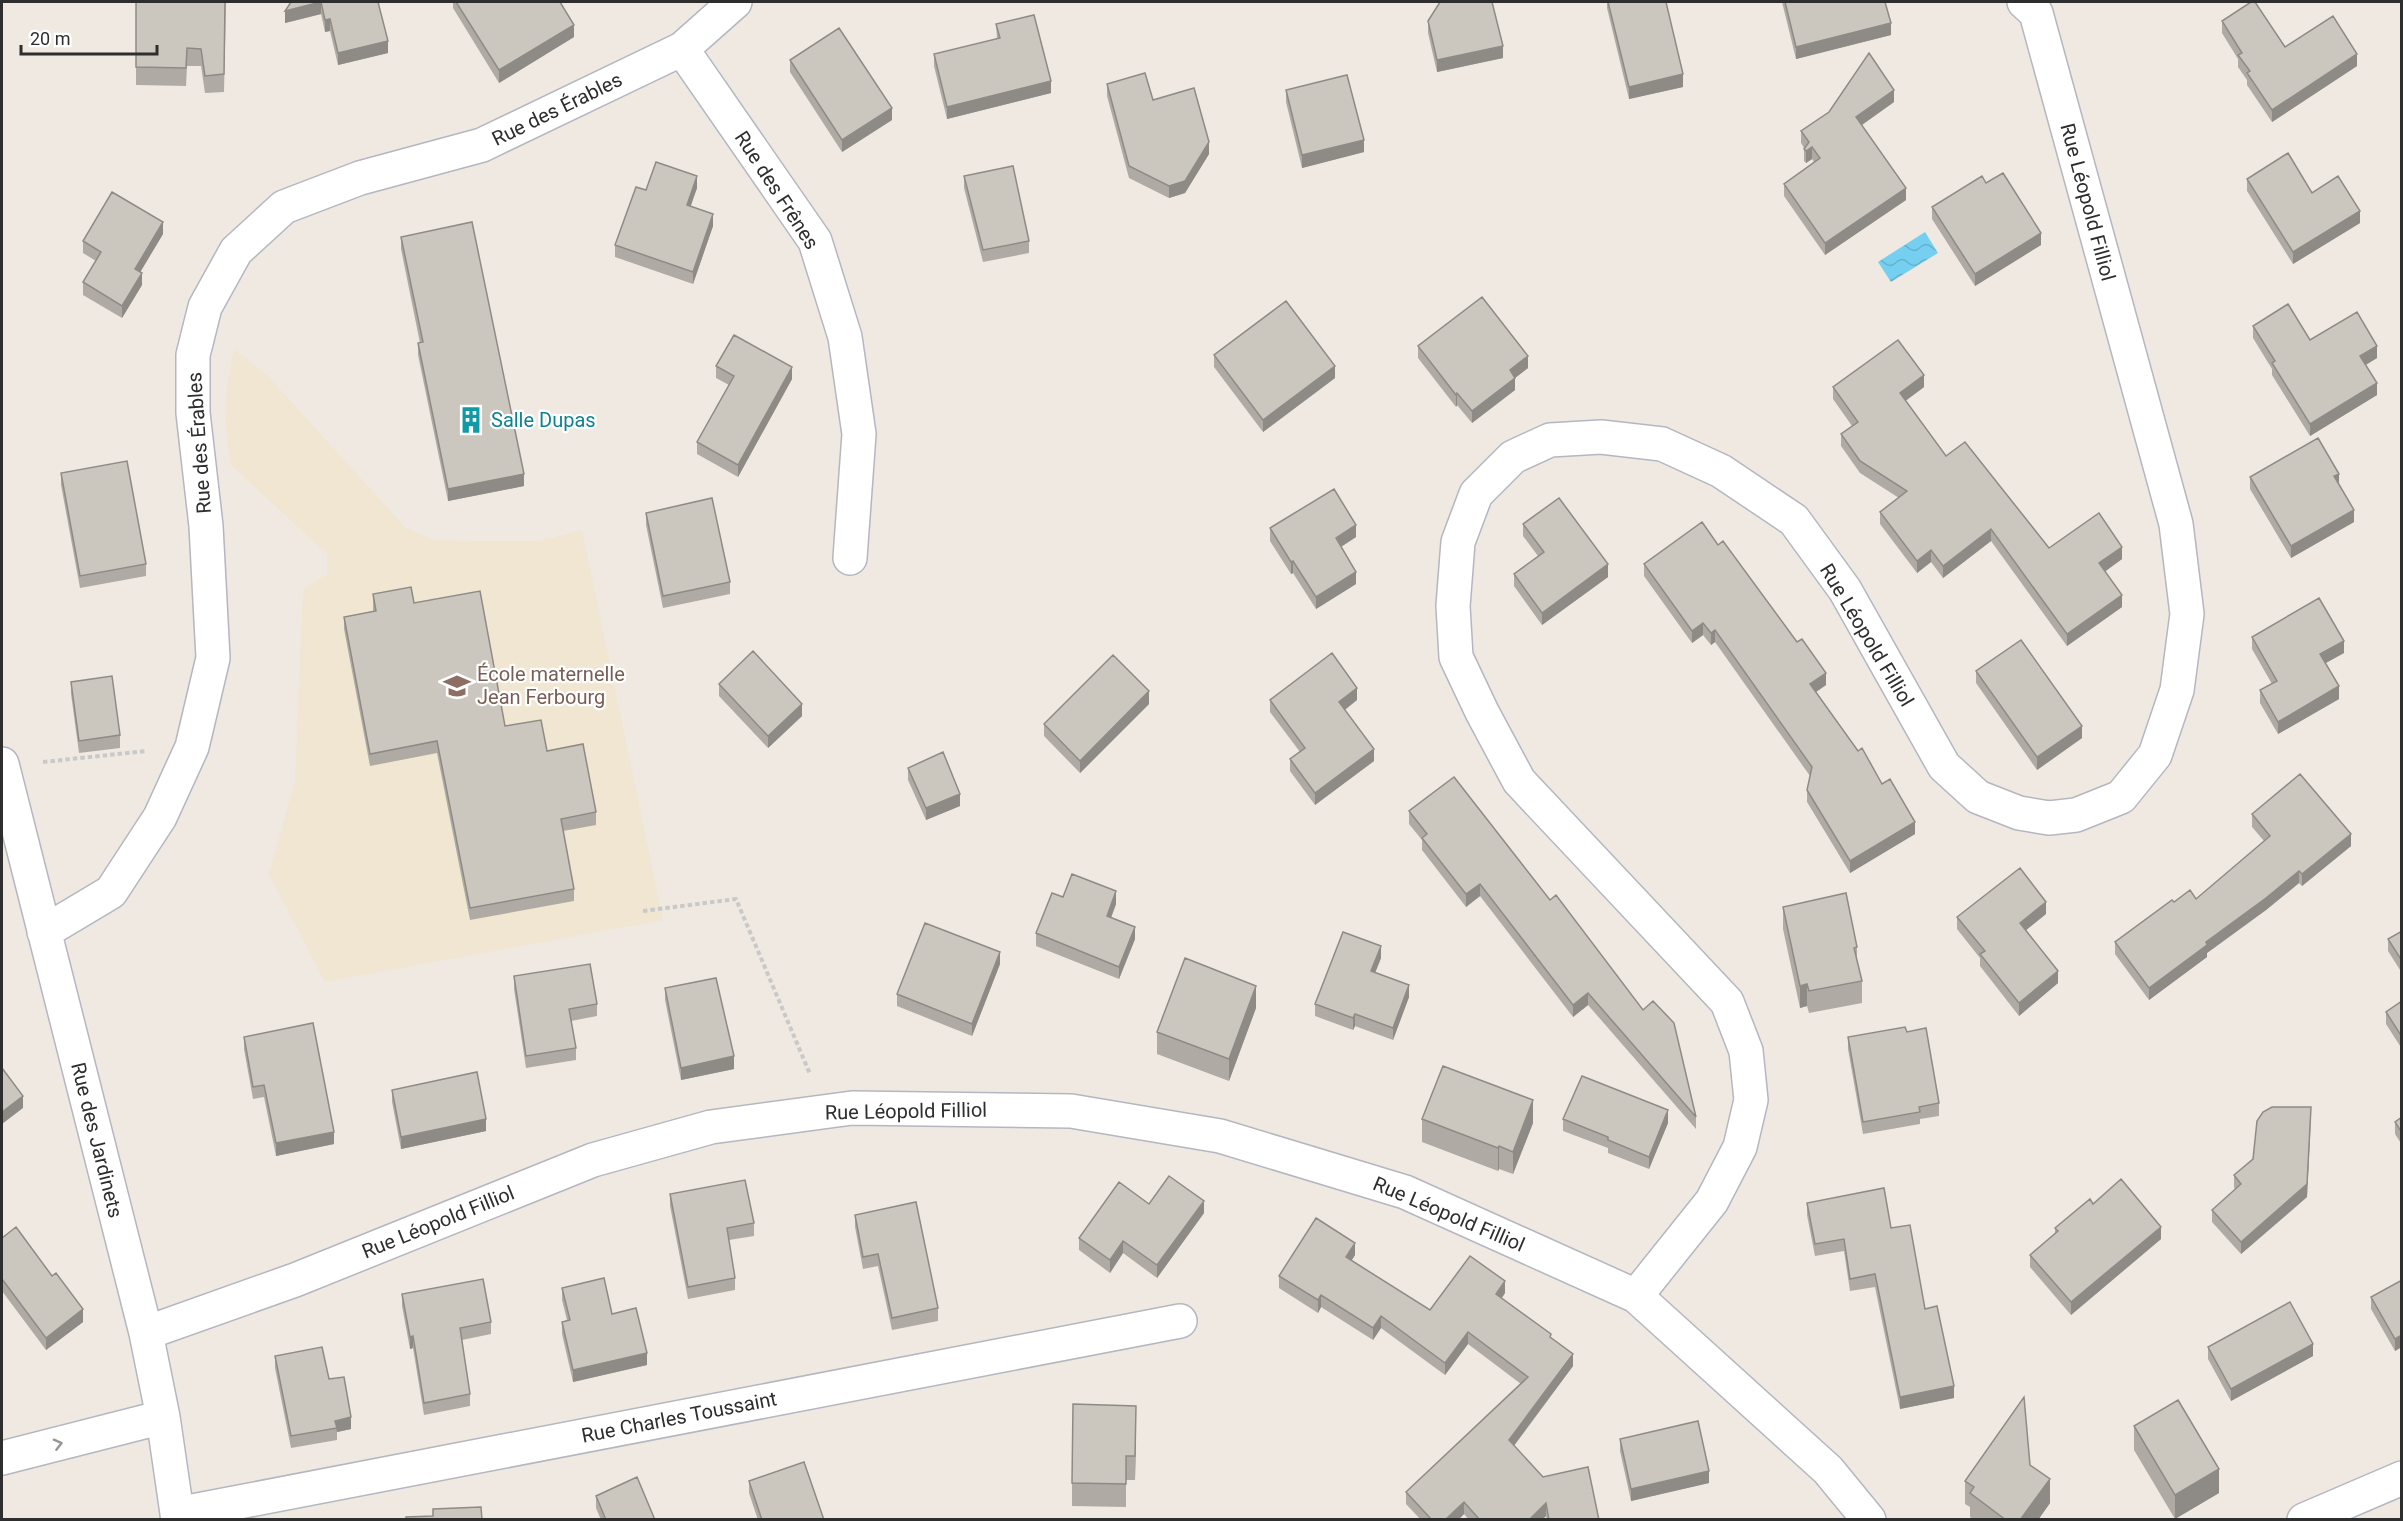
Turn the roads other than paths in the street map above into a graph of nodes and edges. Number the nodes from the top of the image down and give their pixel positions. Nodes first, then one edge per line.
1 (735, 2) edge
2 (2024, 2) edge
3 (682, 49) junction
4 (850, 558) dead end
5 (2, 764) edge
6 (44, 932) junction
7 (1636, 1296) junction
8 (1180, 1320) dead end
9 (146, 1333) junction
10 (163, 1417) junction
11 (2, 1458) edge
12 (2402, 1478) edge
13 (178, 1517) edge
14 (1869, 1520) edge
15 (2304, 1520) edge

1 - 3 street, Rue des Érables
2 - 7 street, Rue Léopold Filliol
3 - 4 street, Rue des Frênes
3 - 6 street, Rue des Érables
5 - 6 street, Rue des Jardinets
6 - 9 street, Rue des Jardinets
7 - 9 street, Rue Léopold Filliol
7 - 14 street, Rue Léopold Filliol
8 - 13 street, Rue Charles Toussaint
9 - 10 street, Rue des Jardinets
11 -> 10 street
10 - 13 street, Rue des Jardinets
12 - 15 street

